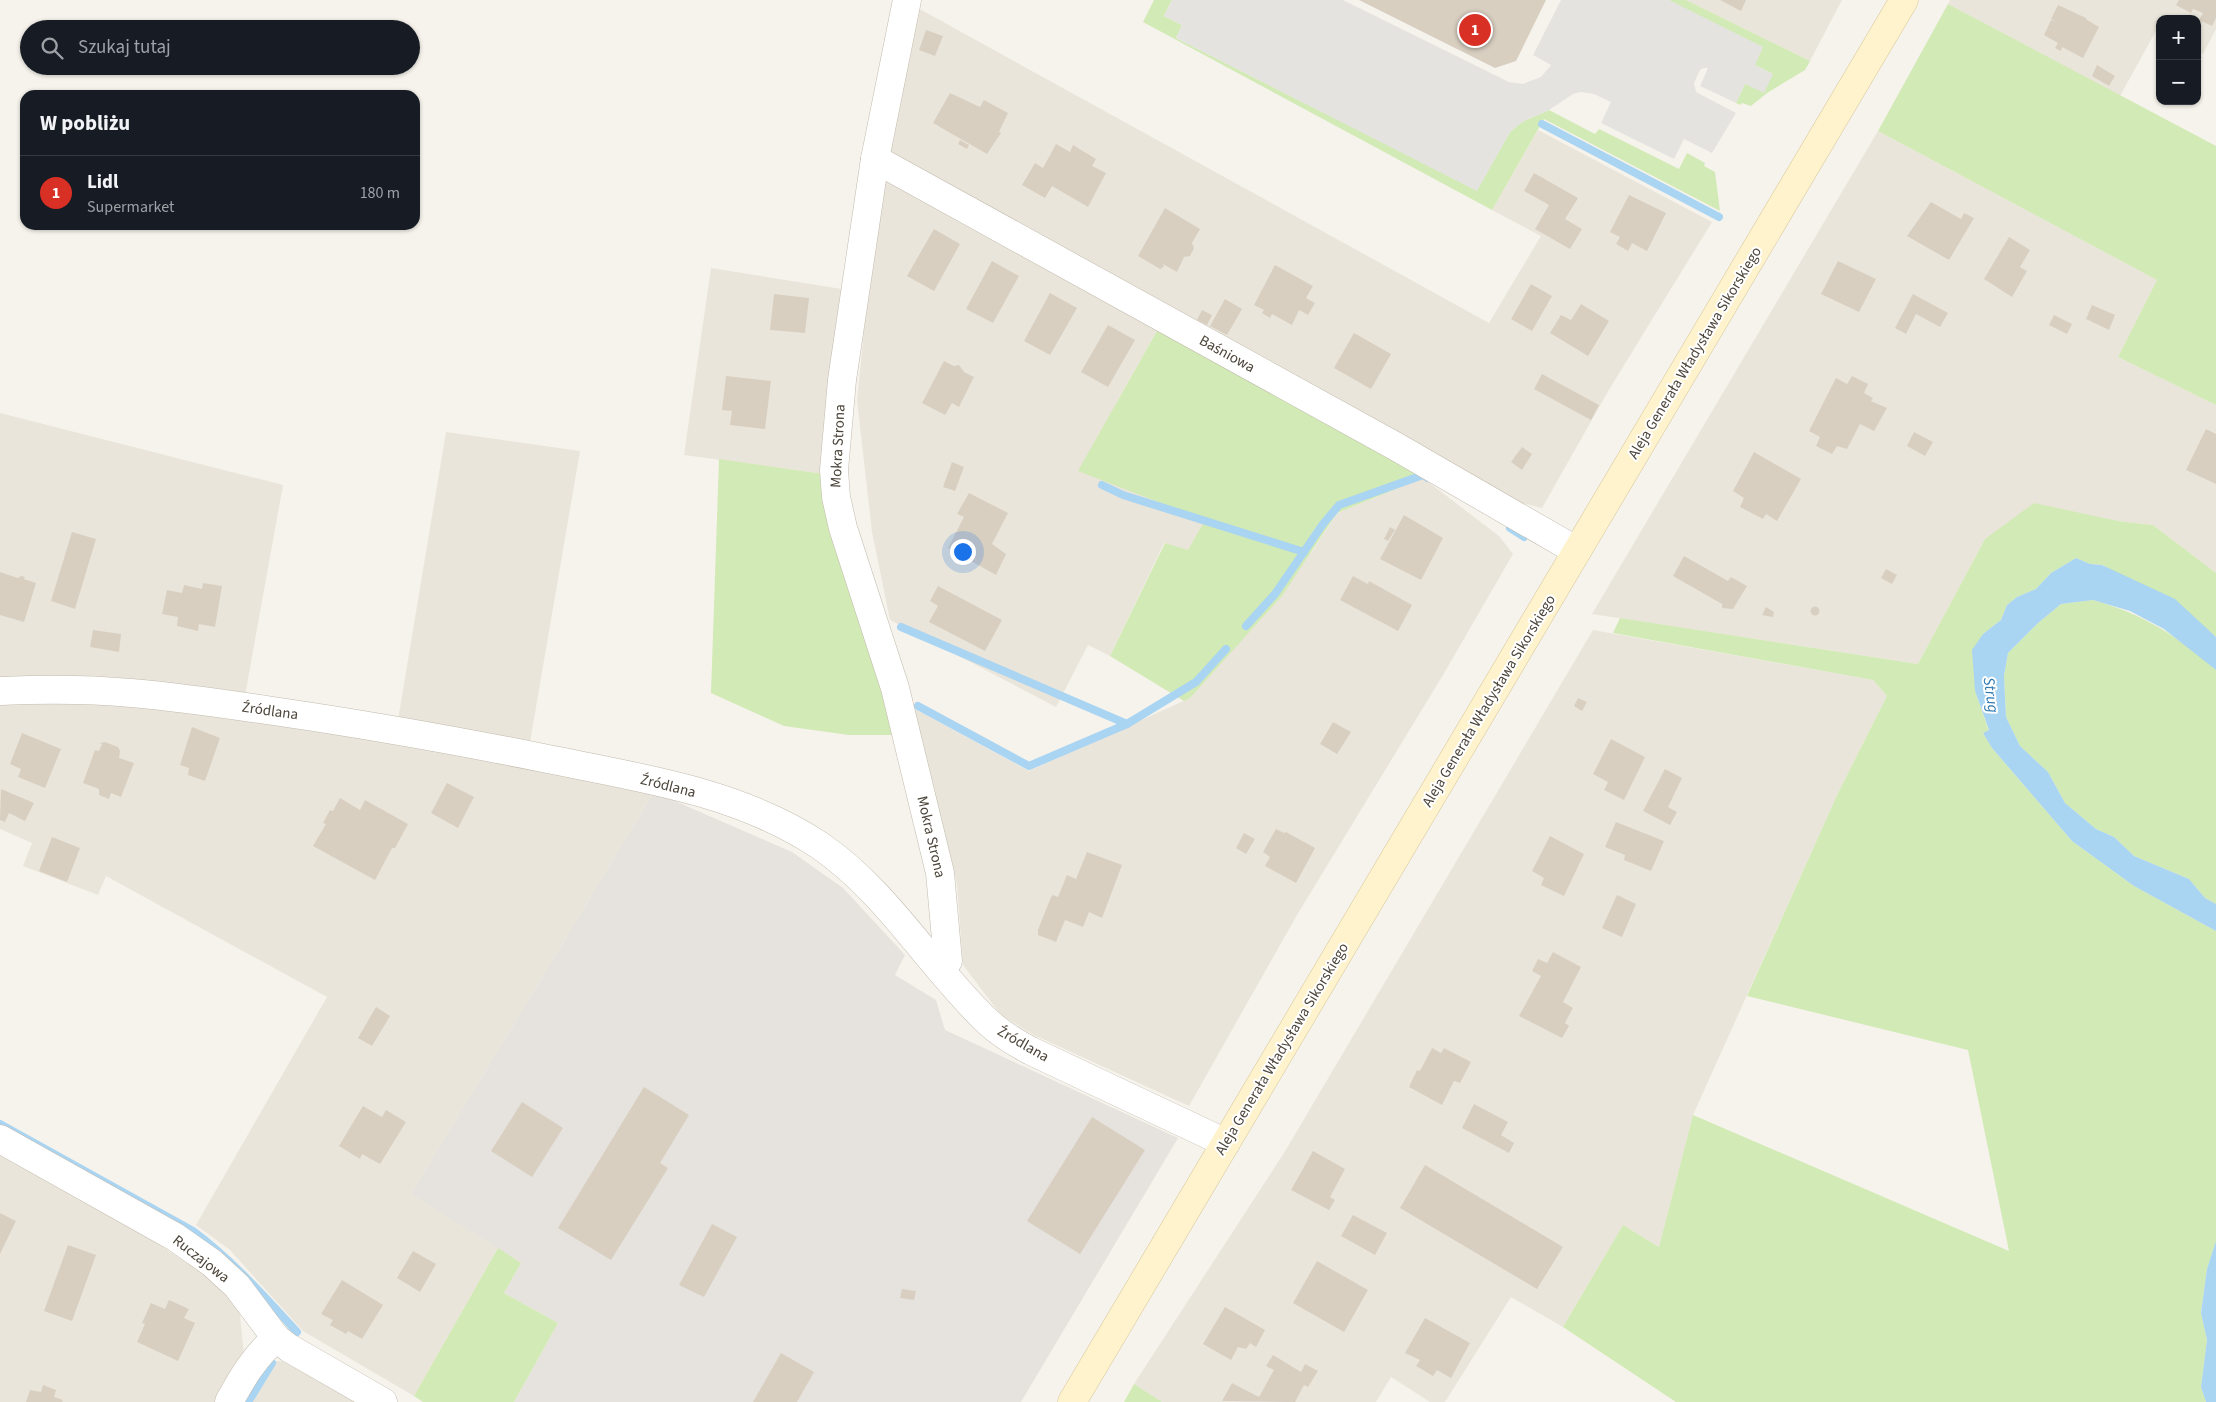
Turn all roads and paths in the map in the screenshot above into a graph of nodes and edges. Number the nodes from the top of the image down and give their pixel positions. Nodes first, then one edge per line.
1 (907, 0) edge
2 (1904, 0) edge
3 (875, 159) junction
4 (1577, 551) junction
5 (0, 691) edge
6 (941, 970) junction
7 (0, 1139) edge
8 (1226, 1143) junction
9 (276, 1338) junction
10 (228, 1402) edge
11 (383, 1402) edge
12 (1072, 1402) edge

1 - 3 street, Mokra Strona
2 - 4 main road, Aleja Generała Władysława Sikorskiego
3 - 4 street, Baśniowa
3 - 6 street, Mokra Strona
4 - 8 main road, Aleja Generała Władysława Sikorskiego
5 - 6 street, Źródlana
6 - 8 street, Źródlana
7 - 9 street, Ruczajowa
8 - 12 main road, Aleja Generała Władysława Sikorskiego
9 - 10 street
9 - 11 street, Ruczajowa

